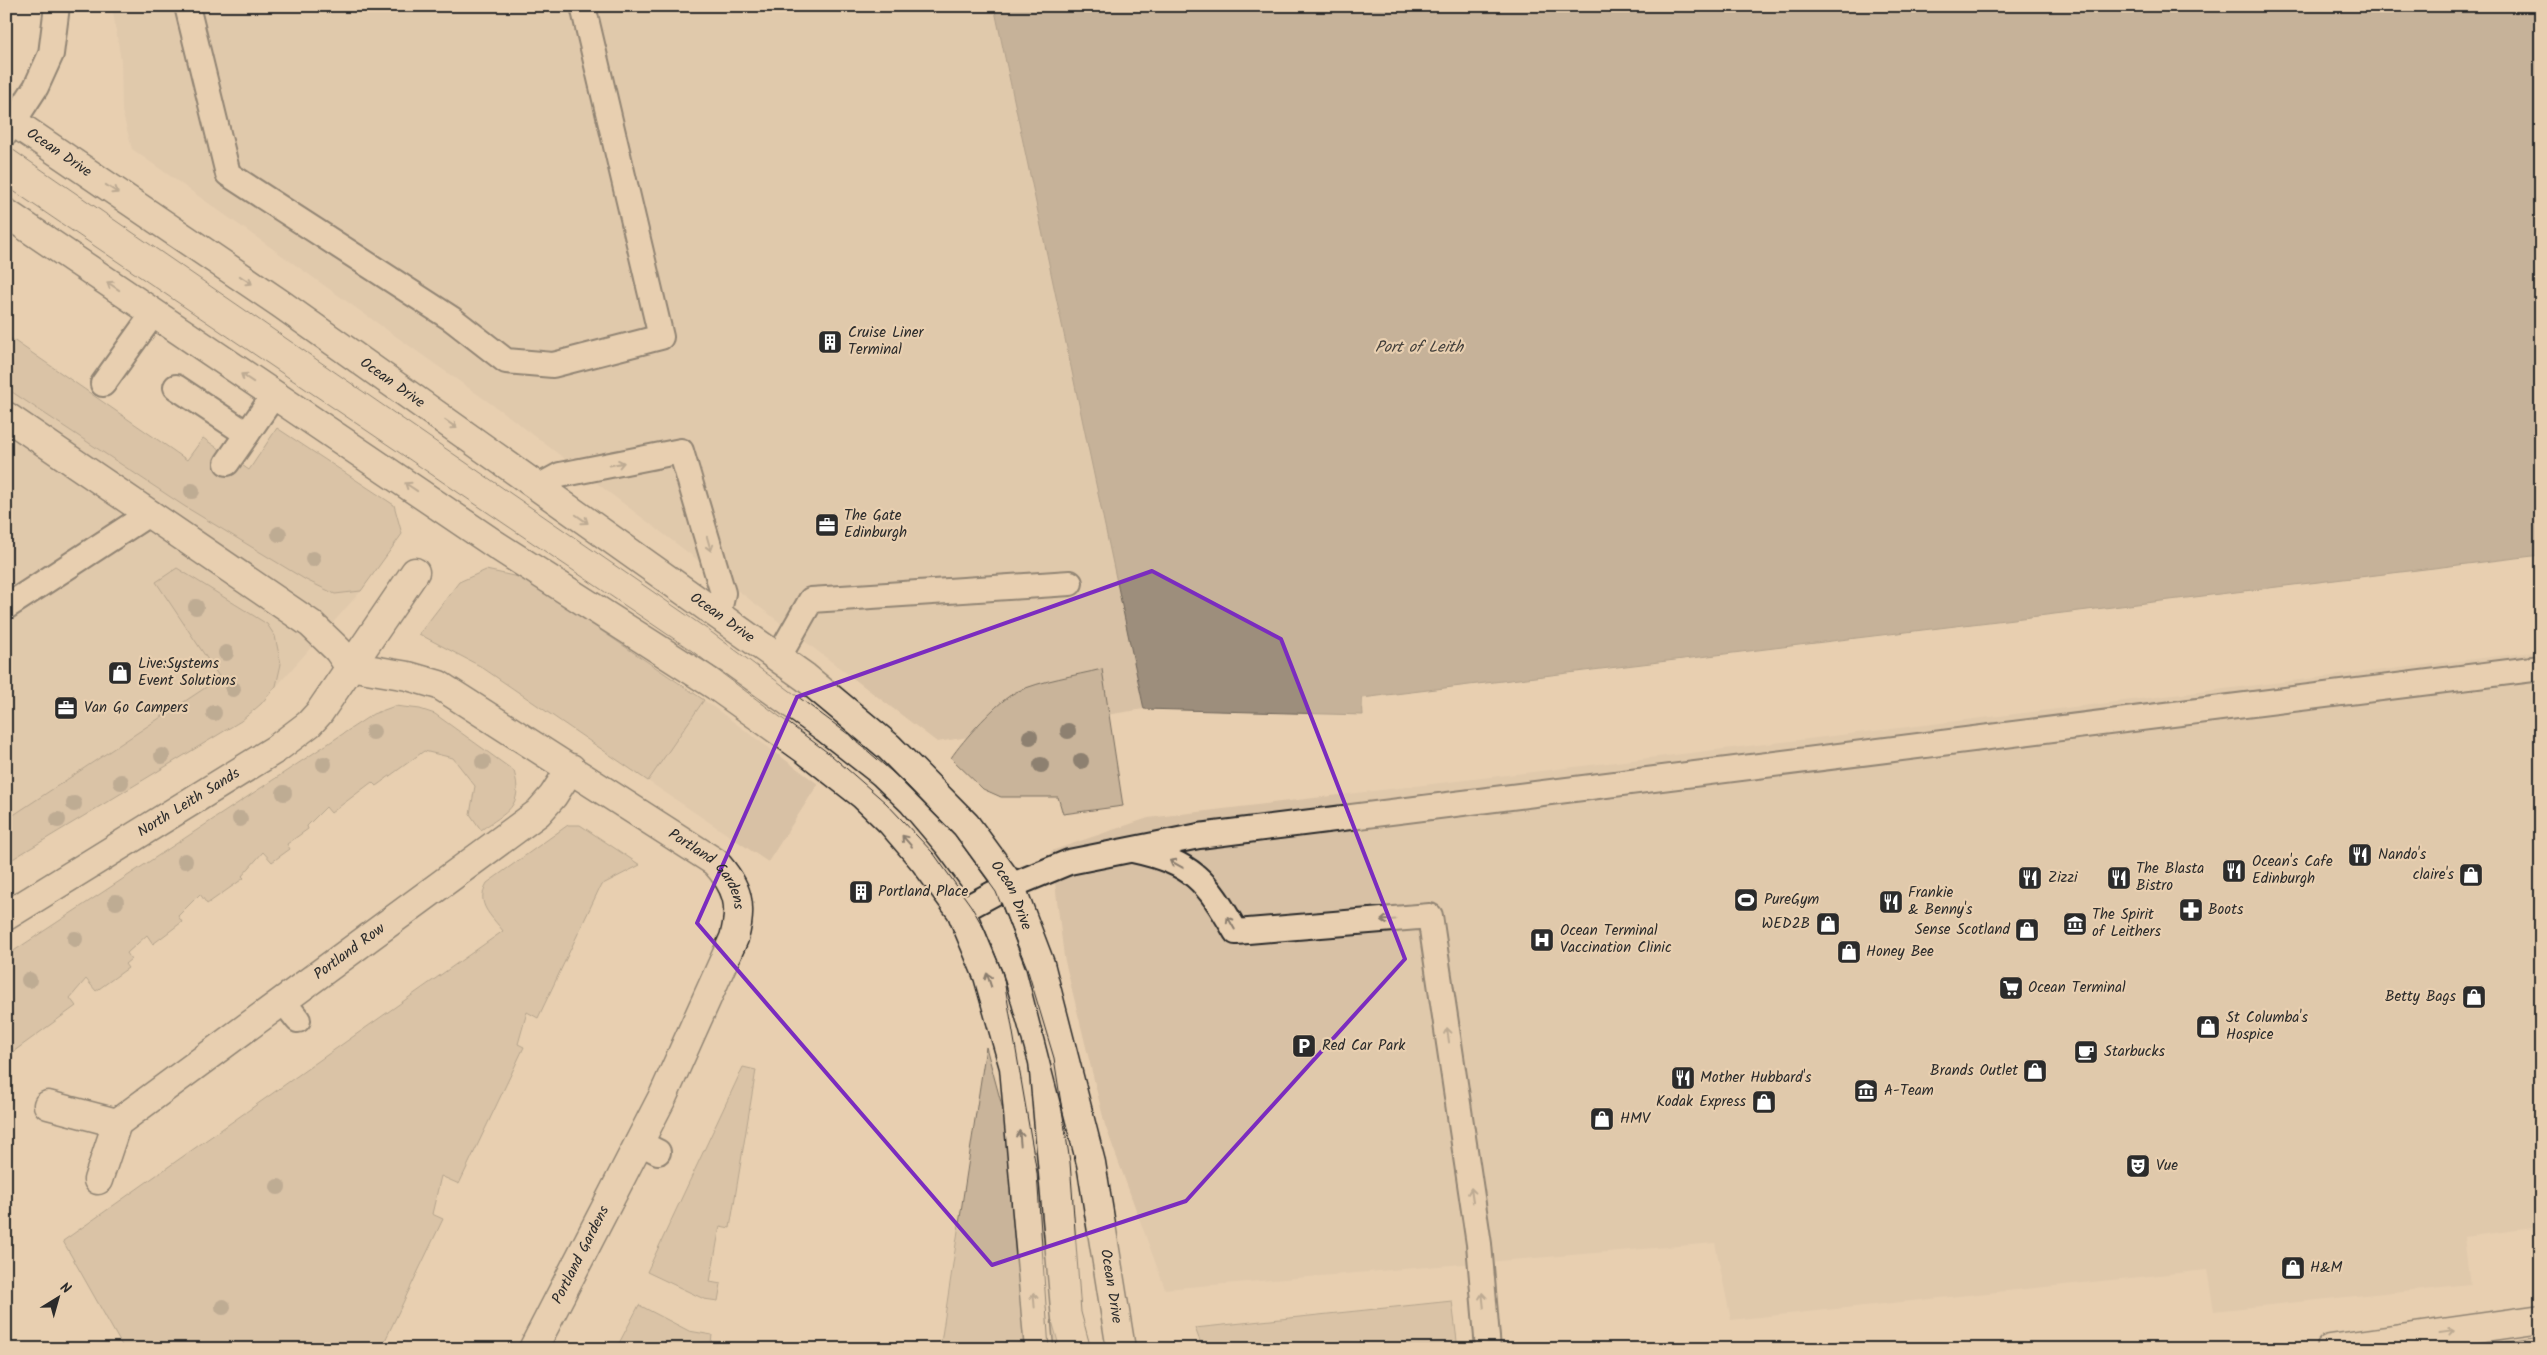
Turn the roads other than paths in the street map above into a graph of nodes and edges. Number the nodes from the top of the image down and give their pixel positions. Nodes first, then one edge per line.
1 (57, 6) edge
2 (187, 6) edge
3 (583, 6) edge
4 (9, 124) edge
5 (6, 213) edge
6 (153, 314) junction
7 (103, 384) dead end
8 (176, 387) dead end
9 (274, 395) junction
10 (6, 416) edge
11 (247, 434) junction
12 (227, 463) dead end
13 (538, 487) junction
14 (150, 512) junction
15 (415, 572) dead end
16 (1070, 583) dead end
17 (6, 607) edge
18 (718, 614) junction
19 (778, 658) junction
20 (349, 666) junction
21 (2541, 668) edge
22 (571, 768) junction
23 (1128, 849) junction
24 (1010, 885) junction
25 (961, 911) junction
26 (6, 916) edge
27 (48, 1105) dead end
28 (118, 1123) junction
29 (98, 1180) dead end
30 (2541, 1319) edge
31 (533, 1349) edge
32 (1039, 1349) edge
33 (1121, 1349) edge
34 (1488, 1349) edge
35 (2330, 1349) edge

1 - 4 lane
2 - 3 lane
4 -> 13 street, Ocean Drive
6 -> 5 street
6 - 7 lane
9 -> 6 street
8 - 11 lane
9 - 11 lane
25 -> 9 street
10 - 14 street
11 - 12 lane
13 -> 18 street, Ocean Drive
13 -> 18 lane
14 - 17 lane
14 - 20 street
15 - 20 street, North Leith Sands
16 - 19 lane
18 - 19 street, Ocean Drive
19 - 24 street, Ocean Drive
20 - 22 street, Portland Gardens
20 - 26 street, North Leith Sands
21 - 23 lane
22 - 28 street, Portland Row
22 - 31 street, Portland Gardens
23 - 24 lane
34 -> 23 lane
24 - 25 lane
24 - 33 street, Ocean Drive
32 -> 25 street
27 - 28 street
28 - 29 street
35 -> 30 street

